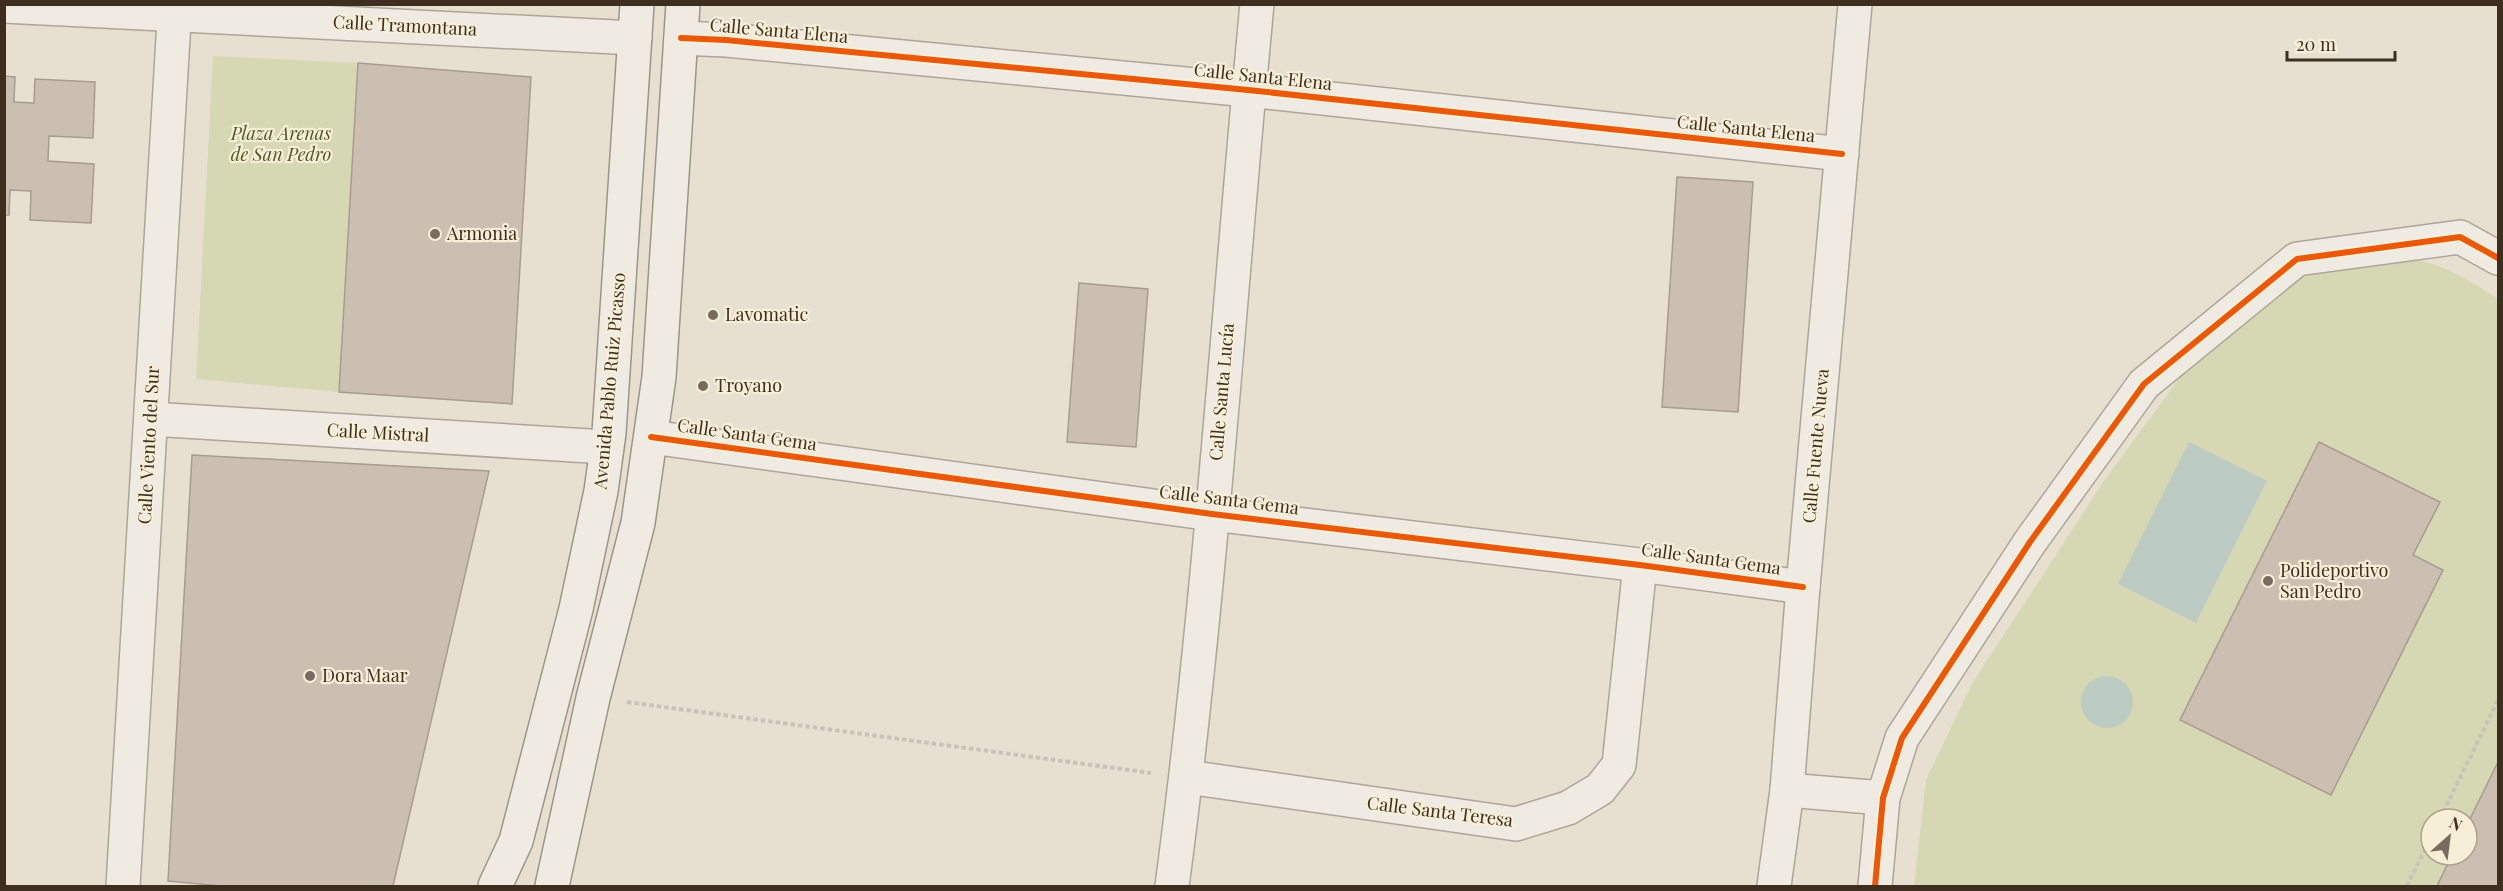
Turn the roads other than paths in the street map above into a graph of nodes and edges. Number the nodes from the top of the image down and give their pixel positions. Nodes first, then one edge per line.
1 (637, 4) edge
2 (683, 4) edge
3 (1257, 4) edge
4 (1855, 4) edge
5 (4, 6) edge
6 (175, 9) edge
7 (635, 38) junction
8 (681, 38) junction
9 (1248, 90) junction
10 (1842, 154) junction
11 (2499, 258) edge
12 (151, 419) junction
13 (651, 437) junction
14 (606, 447) junction
15 (1212, 514) junction
16 (1640, 565) junction
17 (1803, 587) junction
18 (1187, 777) junction
19 (1787, 790) junction
20 (1883, 798) junction
21 (123, 886) edge
22 (495, 886) edge
23 (552, 886) edge
24 (1172, 886) edge
25 (1774, 886) edge
26 (1875, 886) edge

1 - 7 street, Avenida Pablo Ruiz Picasso
2 - 8 street
3 - 9 street, Calle Santa Lucía
4 - 10 street, Calle Fuente Nueva
5 - 6 street, Calle Tramontana
6 - 7 street, Calle Tramontana
6 - 12 street, Calle Viento del Sur
7 - 14 street, Avenida Pablo Ruiz Picasso
8 - 9 street, Calle Santa Elena
8 - 13 street
9 - 10 street, Calle Santa Elena
9 - 15 street, Calle Santa Lucía
10 - 17 street, Calle Fuente Nueva
11 - 20 street
12 - 14 street, Calle Mistral
12 - 21 street, Calle Viento del Sur
13 - 15 street, Calle Santa Gema
13 - 23 street
14 - 22 street, Avenida Pablo Ruiz Picasso
15 - 16 street, Calle Santa Gema
15 - 18 street, Calle Santa Lucía
16 - 17 street, Calle Santa Gema
16 - 18 street, Calle Santa Teresa
17 - 19 street, Calle Fuente Nueva
18 - 24 street, Calle Santa Lucía
19 - 20 street
19 - 25 street, Calle Fuente Nueva
20 - 26 street

